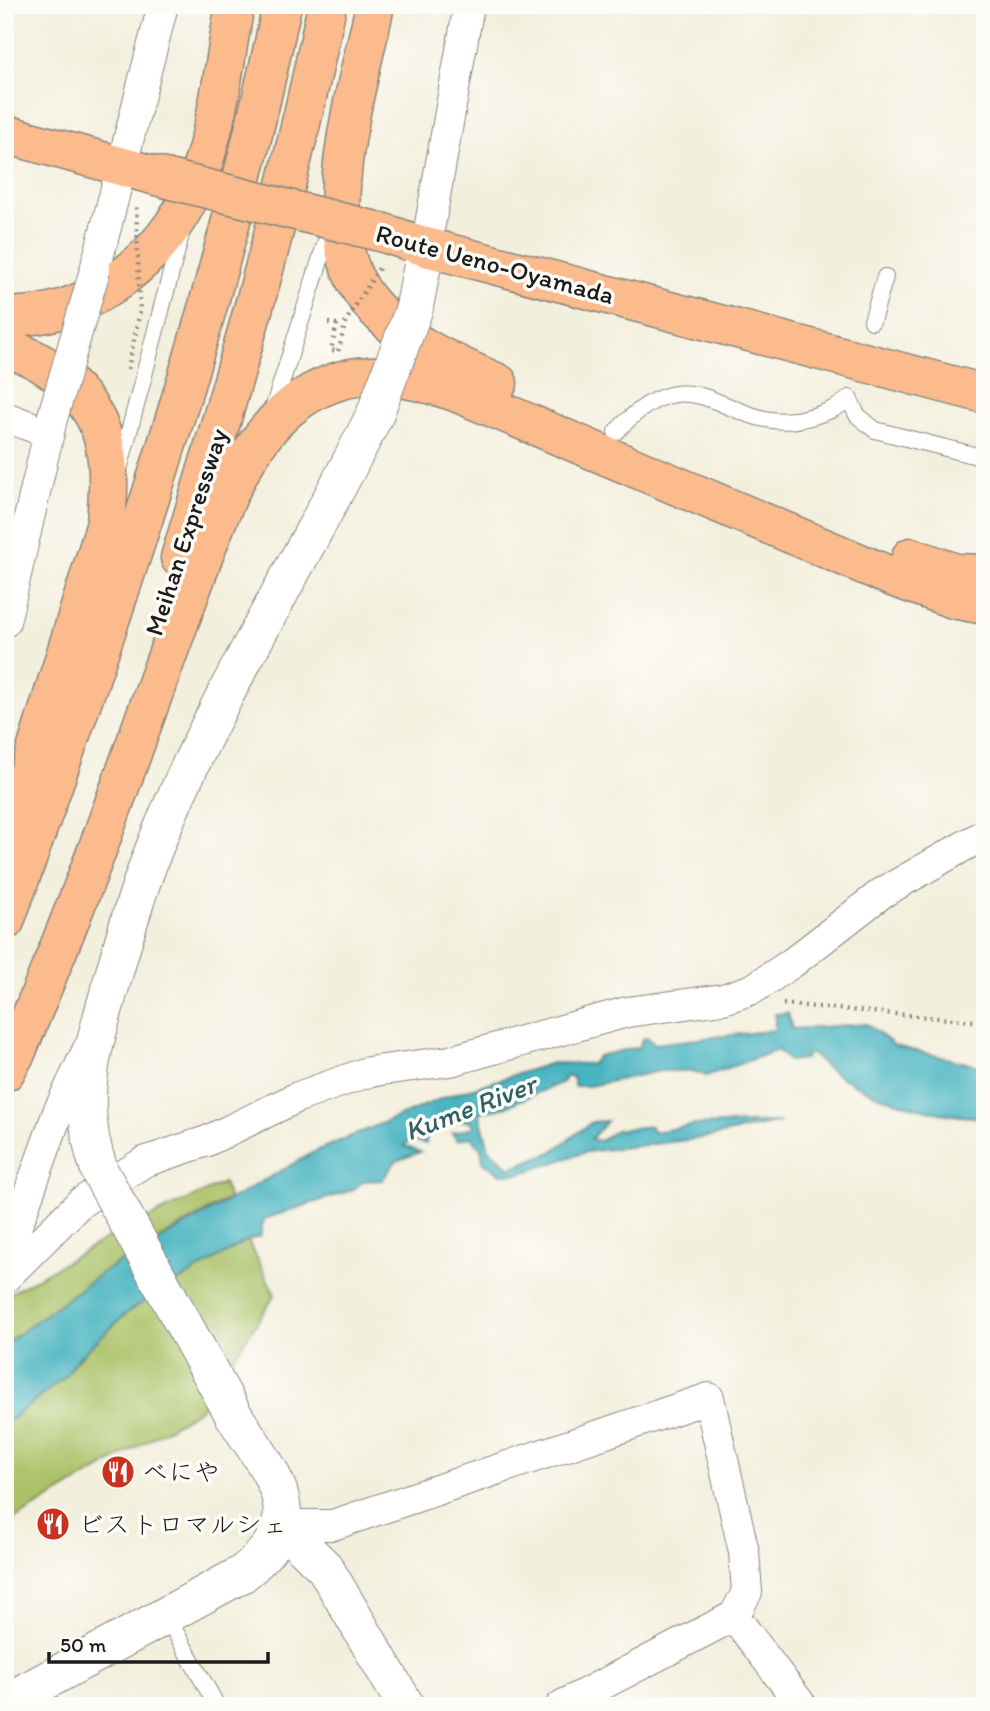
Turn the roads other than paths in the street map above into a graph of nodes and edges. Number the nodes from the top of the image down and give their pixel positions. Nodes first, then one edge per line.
1 (163, 5) edge
2 (235, 5) edge
3 (282, 5) edge
4 (327, 5) edge
5 (375, 5) edge
6 (468, 5) edge
7 (5, 134) edge
8 (138, 181) junction
9 (191, 198) junction
10 (338, 204) junction
11 (426, 247) junction
12 (885, 277) dead end
13 (5, 316) edge
14 (872, 321) dead end
15 (5, 348) edge
16 (985, 394) edge
17 (5, 417) edge
18 (51, 426) junction
19 (265, 431) junction
20 (616, 432) junction
21 (985, 458) edge
22 (106, 523) junction
23 (985, 574) edge
24 (985, 606) edge
25 (5, 622) edge
26 (985, 834) edge
27 (5, 850) edge
28 (5, 921) edge
29 (101, 1023) junction
30 (5, 1047) edge
31 (5, 1072) edge
32 (5, 1245) edge
33 (5, 1278) edge
34 (281, 1525) junction
35 (734, 1616) junction
36 (167, 1617) junction
37 (52, 1692) edge
38 (5, 1703) edge
39 (217, 1706) edge
40 (406, 1706) edge
41 (561, 1706) edge
42 (802, 1706) edge

1 - 8 street
2 - 9 main road
3 - 28 main road, Meihan Expressway
4 - 30 main road, Meihan Expressway
5 - 10 main road
6 - 11 street
7 - 8 main road, Route Ueno-Oyamada
8 - 11 main road, Route Ueno-Oyamada, bridge
8 - 18 street, bridge
9 - 13 main road
9 - 22 lane
10 - 19 lane
10 - 20 main road
11 - 16 main road, Route Ueno-Oyamada
11 - 29 street, bridge
12 - 14 lane
15 - 22 main road
17 - 18 street
18 - 25 street
19 - 24 main road
19 - 31 main road
20 - 21 lane
20 - 23 main road
22 - 27 main road
26 - 33 street
29 - 32 street
29 - 34 street, bridge
34 - 35 street
34 - 36 street
34 - 40 street
35 - 41 street
35 - 42 street
36 - 37 street
36 - 39 lane
37 - 38 street

